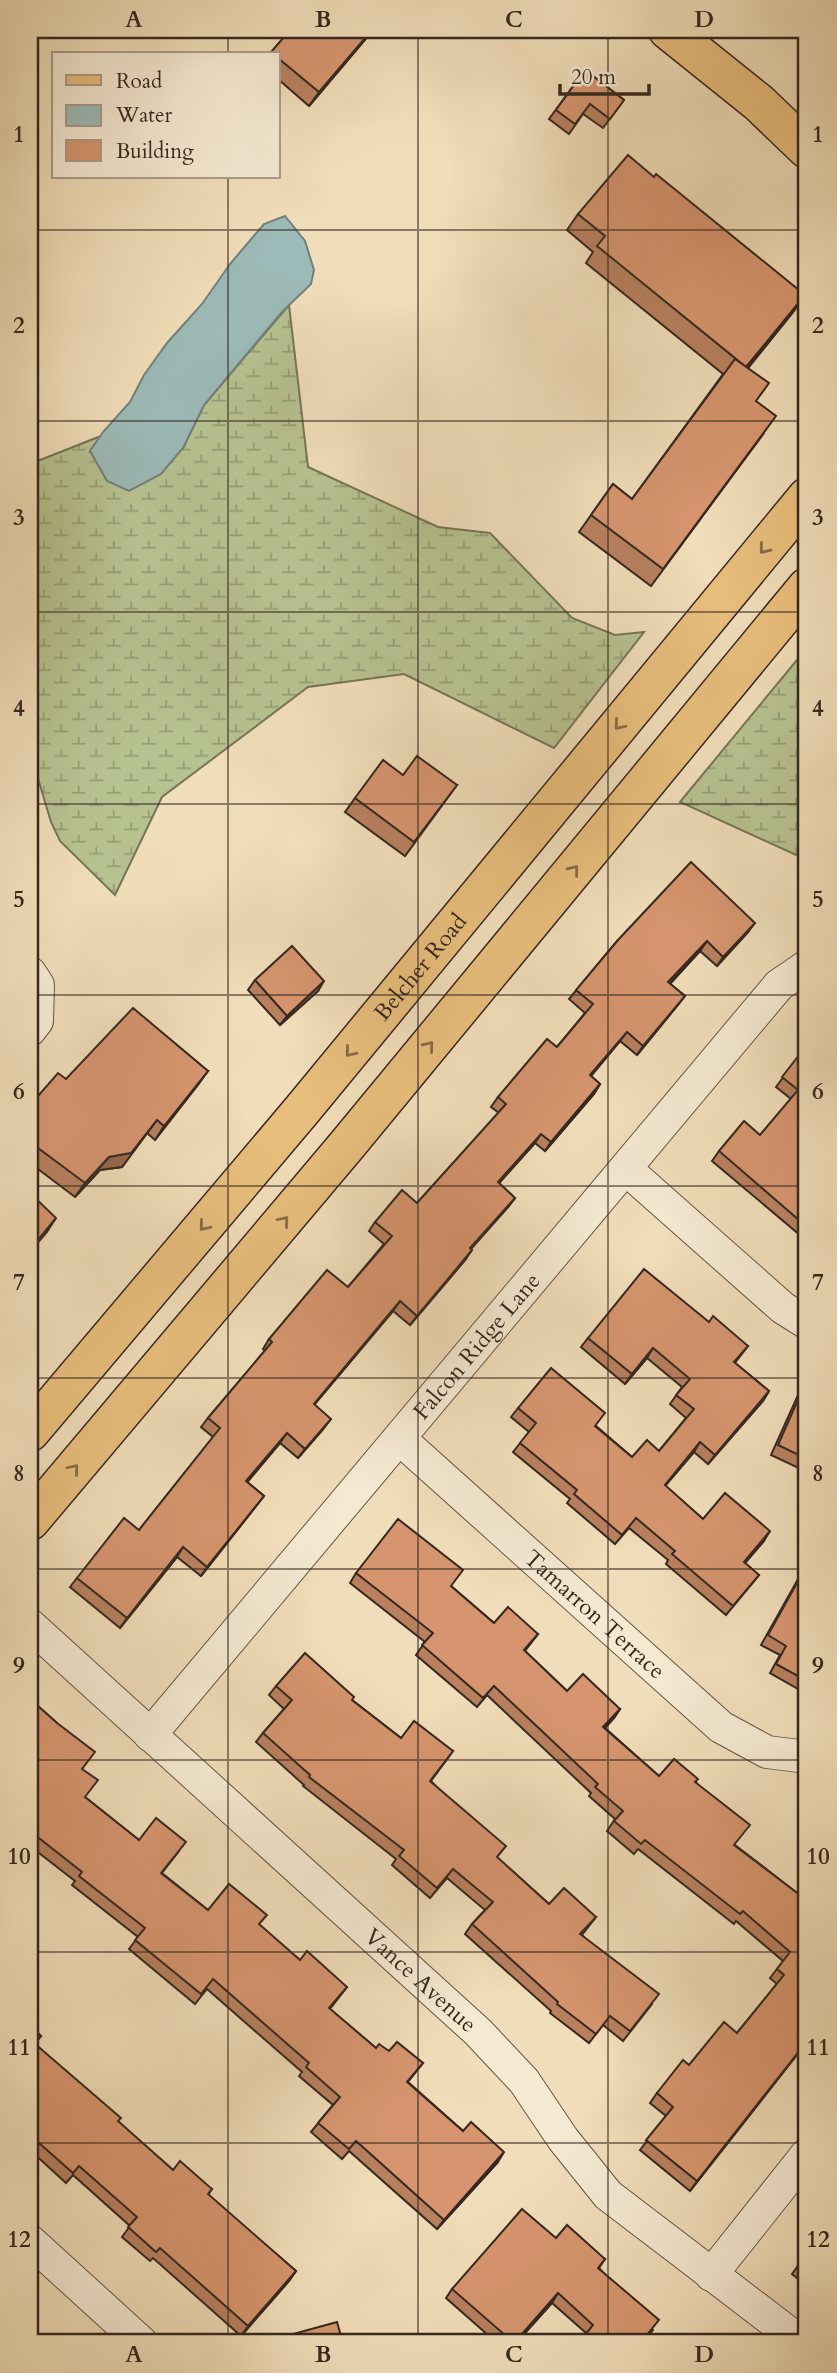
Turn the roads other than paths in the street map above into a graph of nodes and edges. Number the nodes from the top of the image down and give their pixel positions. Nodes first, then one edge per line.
1 (668, 30) edge
2 (807, 149) edge
3 (807, 497) edge
4 (807, 587) edge
5 (807, 966) edge
6 (30, 973) edge
7 (30, 1030) edge
8 (626, 1169) junction
9 (807, 1324) edge
10 (30, 1432) edge
11 (400, 1439) junction
12 (30, 1521) edge
13 (30, 1625) edge
14 (150, 1735) junction
15 (807, 1757) edge
16 (807, 2154) edge
17 (30, 2241) edge
18 (711, 2275) junction
19 (142, 2343) edge
20 (802, 2343) edge

1 - 2 main road
3 -> 10 main road, Belcher Road
12 -> 4 main road
5 - 8 street, Falcon Ridge Lane
6 - 7 street
8 - 9 street
8 - 11 street, Falcon Ridge Lane
11 - 14 street, Falcon Ridge Lane
11 - 15 street, Tamarron Terrace
13 - 14 street, Vance Avenue
14 - 18 street, Vance Avenue
16 - 18 street
17 - 19 street
18 - 20 street, Vance Avenue

